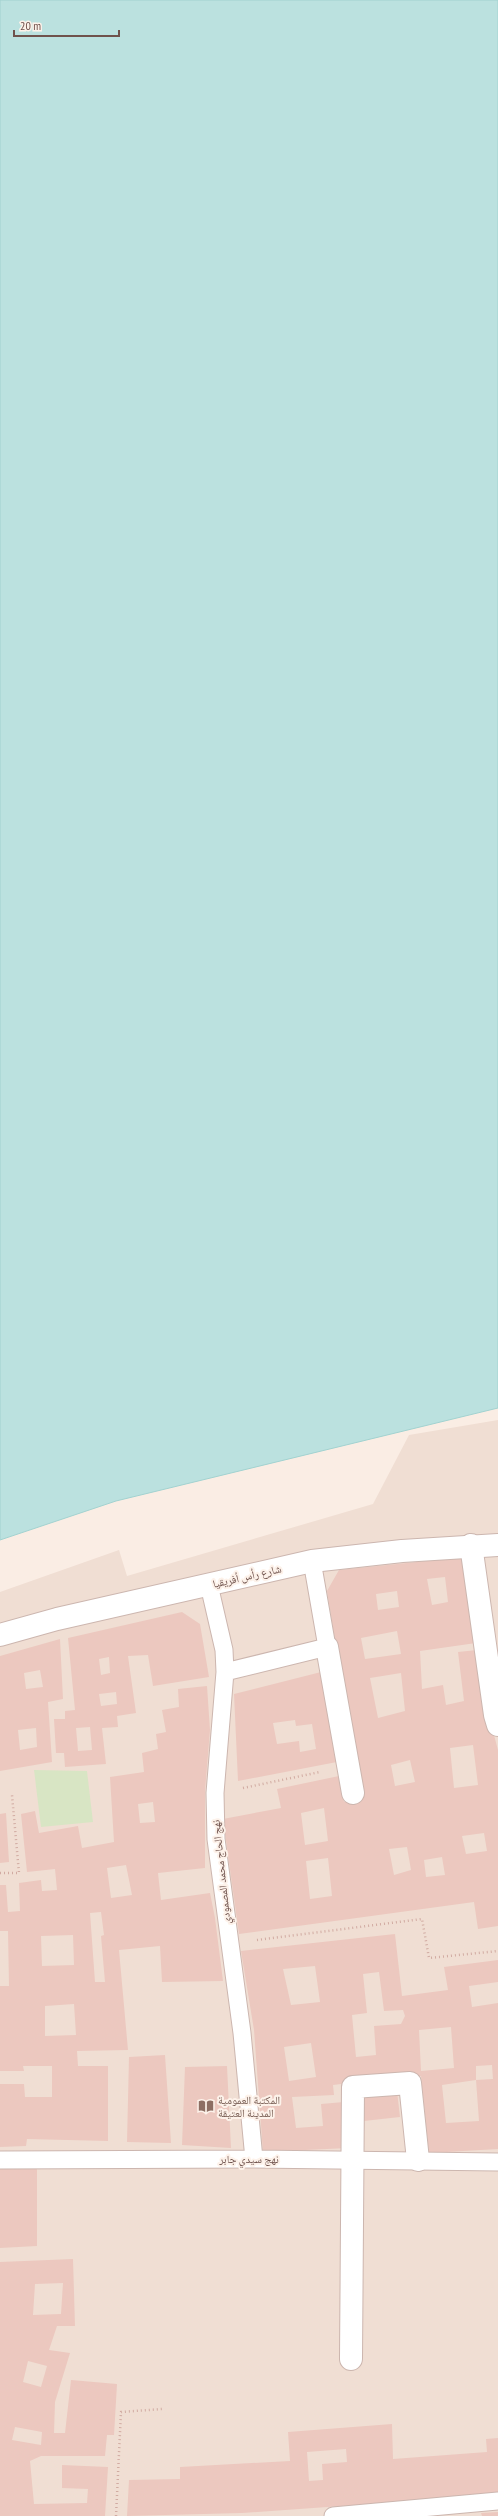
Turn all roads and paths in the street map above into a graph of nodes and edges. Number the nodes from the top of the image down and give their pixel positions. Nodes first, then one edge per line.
1 (471, 1545) junction
2 (498, 1545) edge
3 (312, 1561) junction
4 (208, 1585) junction
5 (0, 1635) edge
6 (327, 1647) junction
7 (225, 1672) junction
8 (498, 1725) edge
9 (348, 1766) junction
10 (353, 1793) dead end
11 (215, 1794) junction
12 (12, 1795) dead end
13 (0, 1873) edge
14 (228, 1944) junction
15 (498, 1951) edge
16 (254, 2159) junction
17 (0, 2160) edge
18 (418, 2160) junction
19 (352, 2161) junction
20 (498, 2162) edge
21 (351, 2359) dead end
22 (162, 2409) dead end
23 (498, 2501) edge
24 (116, 2516) edge
25 (333, 2516) edge

1 - 2 street, شارع رأس أفريقيا
1 - 3 street, شارع رأس أفريقيا
1 - 8 street
3 - 4 street, شارع رأس أفريقيا
3 - 6 lane
4 - 5 street, شارع رأس أفريقيا
4 - 7 lane, نهج الحاج محمد المصمودي
6 - 7 lane
6 - 9 street
7 - 11 lane, نهج الحاج محمد المصمودي
9 - 10 street
9 - 11 path
11 - 14 lane, نهج الحاج محمد المصمودي
12 - 13 path
14 - 15 path
14 - 16 lane, نهج الحاج محمد المصمودي
16 - 17 lane, نهج سيدي جابر
16 - 19 lane, نهج سيدي جابر
18 - 19 lane, نهج سيدي جابر
18 - 19 street
18 - 20 lane, نهج سيدي جابر
19 - 21 street
22 - 24 path
23 - 25 lane

